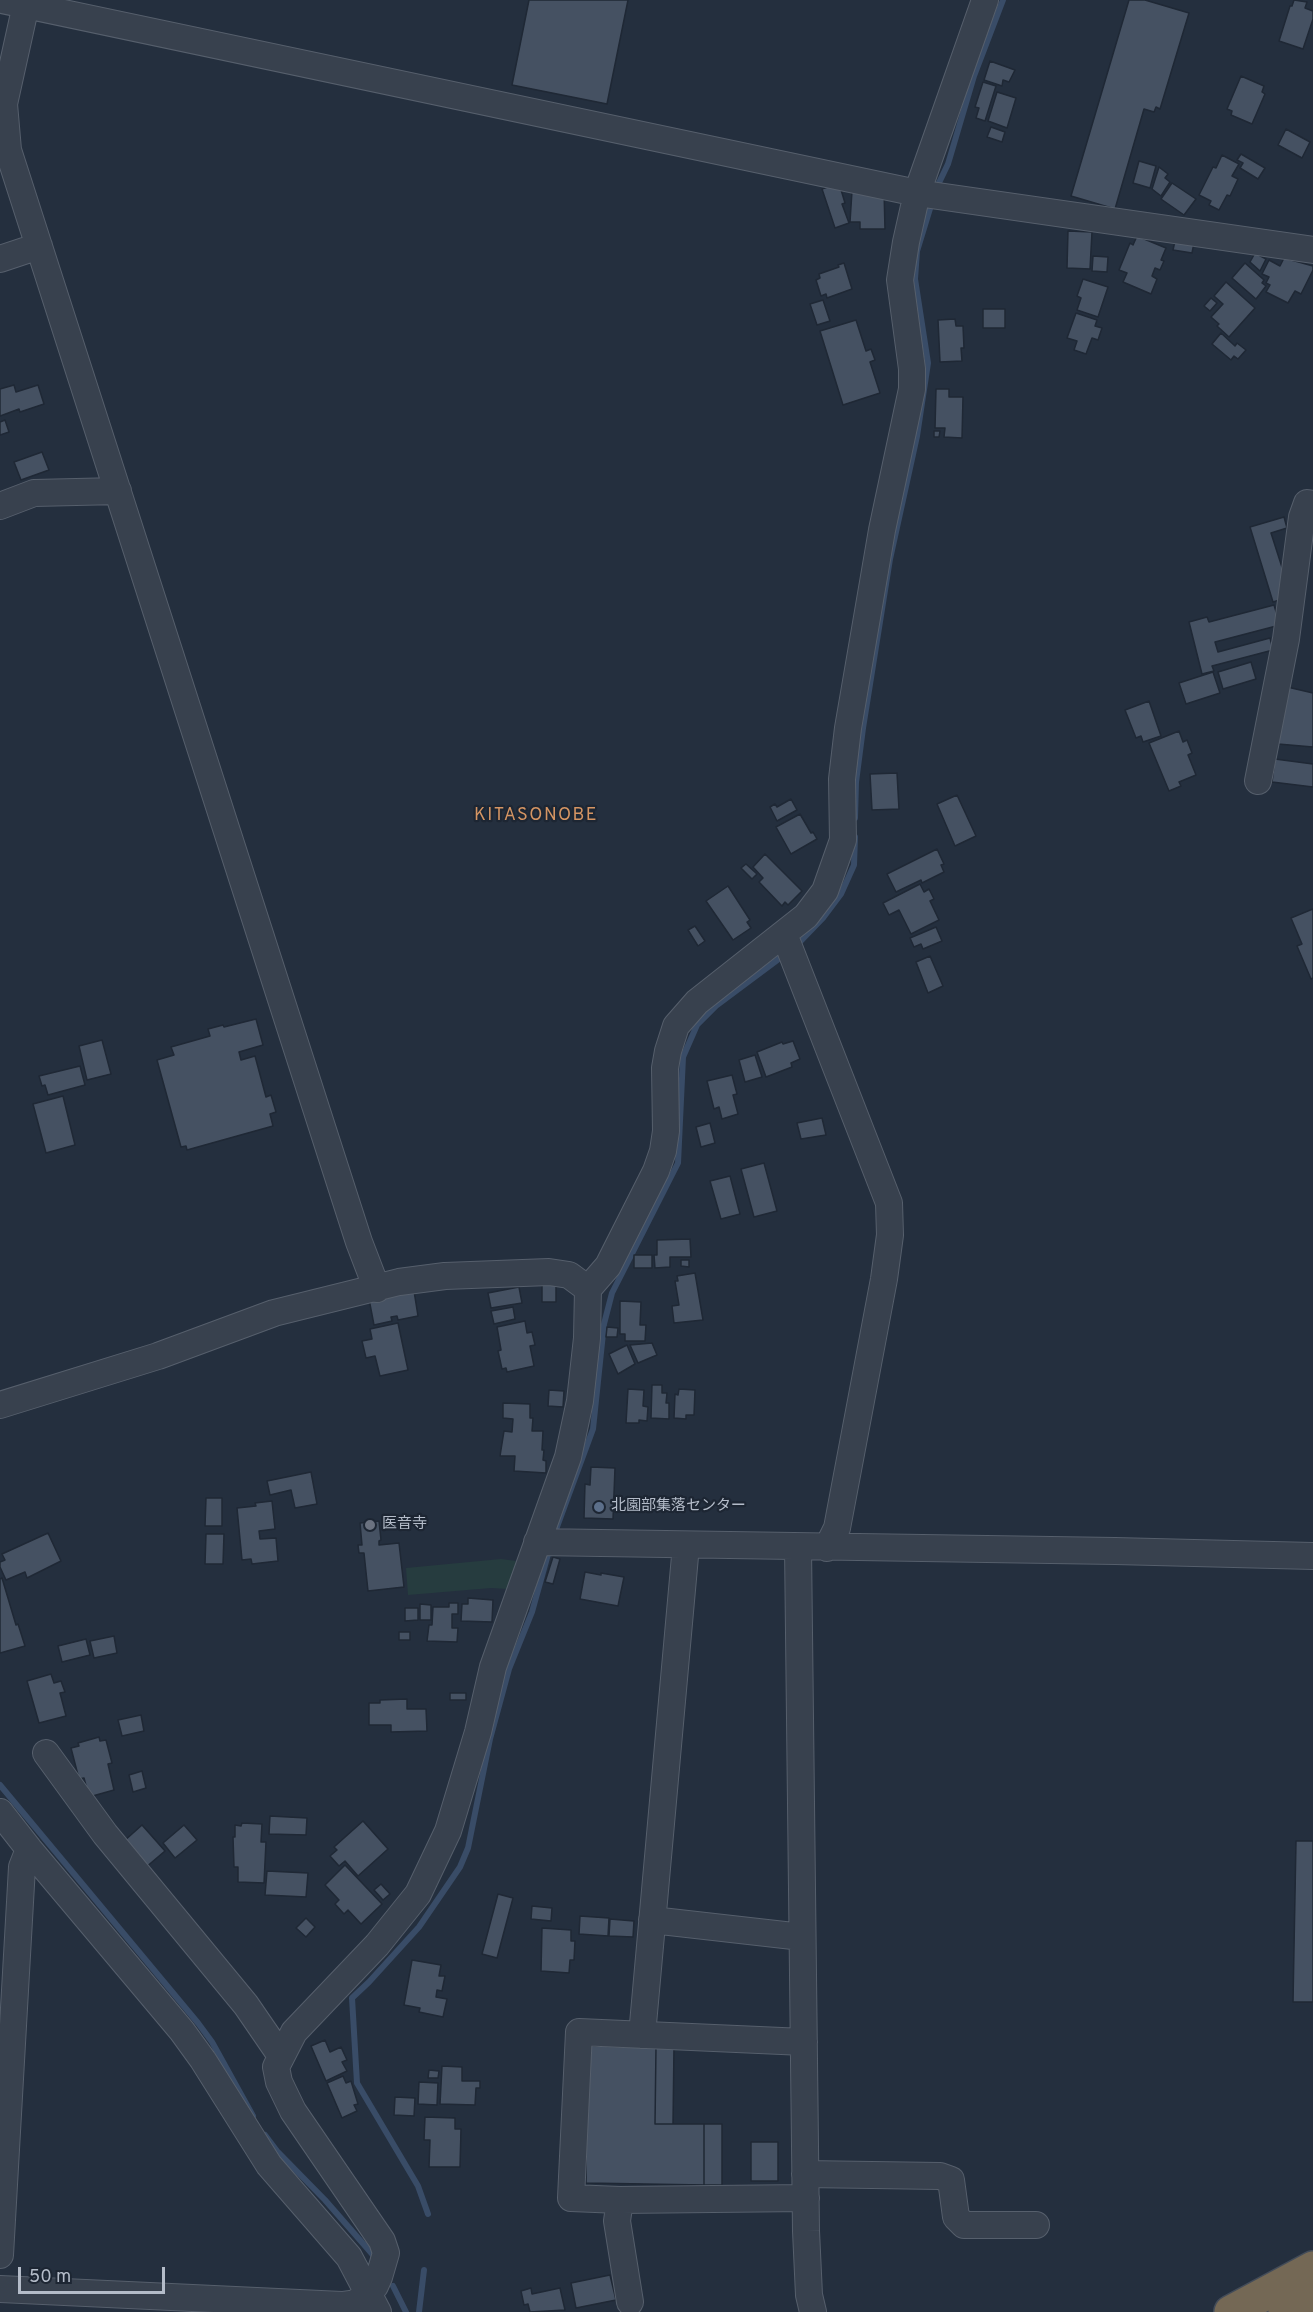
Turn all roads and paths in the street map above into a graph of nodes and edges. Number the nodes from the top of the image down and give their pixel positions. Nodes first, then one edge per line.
1 (985, 0) edge
2 (18, 2) edge
3 (918, 193) junction
4 (39, 246) junction
5 (1313, 250) edge
6 (0, 259) edge
7 (118, 491) junction
8 (1313, 504) edge
9 (0, 506) edge
10 (1258, 781) dead end
11 (784, 934) junction
12 (377, 1289) junction
13 (588, 1289) junction
14 (0, 1405) edge
15 (537, 1542) junction
16 (686, 1545) junction
17 (798, 1547) junction
18 (827, 1548) junction
19 (1313, 1557) edge
20 (46, 1753) dead end
21 (0, 1812) edge
22 (29, 1849) junction
23 (652, 1920) junction
24 (802, 1937) junction
25 (642, 2035) junction
26 (804, 2042) junction
27 (281, 2056) junction
28 (806, 2186) junction
29 (620, 2200) junction
30 (1036, 2225) dead end
31 (0, 2256) edge
32 (1313, 2268) edge
33 (0, 2289) edge
34 (1313, 2297) edge
35 (374, 2302) edge
36 (630, 2302) dead end
37 (813, 2312) edge
38 (1231, 2312) edge
39 (1285, 2312) edge

1 - 3 street
2 - 3 street
2 - 4 street
3 - 5 street
3 - 11 street
4 - 6 street
4 - 7 street
7 - 9 street
7 - 12 street
8 - 10 street
11 - 13 street
11 - 18 street
12 - 13 street
12 - 14 street
13 - 15 street
15 - 16 street
15 - 27 street
16 - 17 street
16 - 23 street
17 - 18 street
17 - 24 street
18 - 19 street
20 - 27 street
21 - 22 street
22 - 31 street
22 - 35 street
23 - 24 street
23 - 25 street
24 - 26 street
25 - 26 street
25 - 29 street
26 - 28 street
27 - 35 street
28 - 29 street
28 - 30 street
28 - 37 street
29 - 36 street
32 - 38 highway
33 - 35 street
34 - 39 highway

